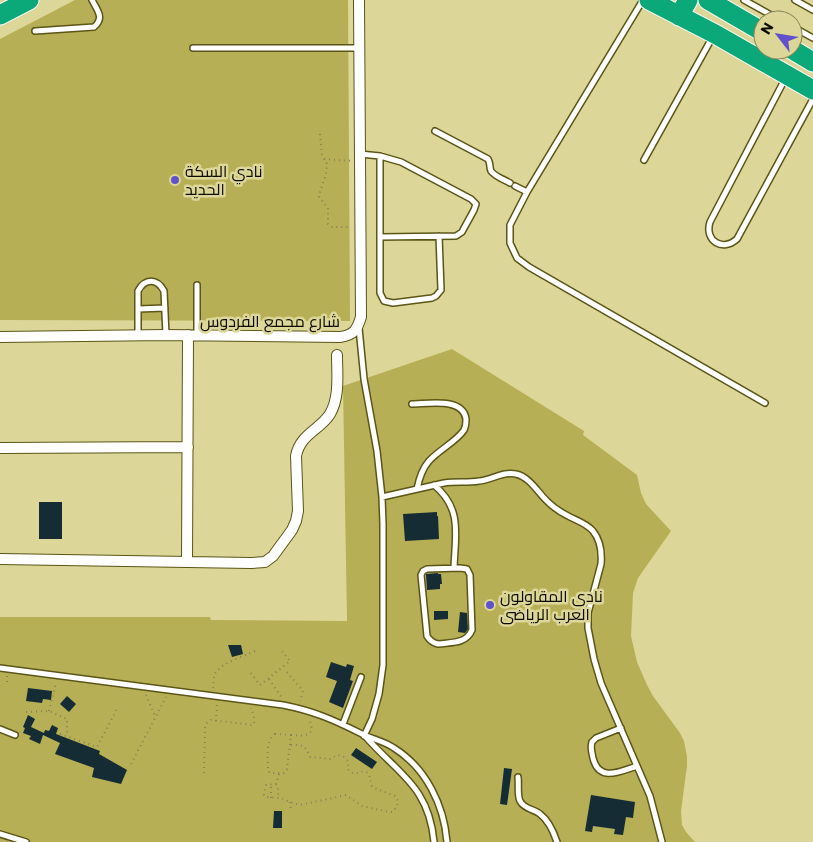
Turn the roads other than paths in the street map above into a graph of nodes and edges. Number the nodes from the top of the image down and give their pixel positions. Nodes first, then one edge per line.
1 (4, 0) edge
2 (29, 0) edge
3 (92, 0) edge
4 (359, 0) edge
5 (643, 0) edge
6 (649, 0) edge
7 (708, 0) edge
8 (744, 0) edge
9 (795, 0) edge
10 (0, 2) edge
11 (684, 8) edge
12 (762, 10) edge
13 (813, 10) edge
14 (0, 15) edge
15 (753, 26) edge
16 (35, 31) dead end
17 (715, 34) junction
18 (193, 48) dead end
19 (360, 48) junction
20 (787, 75) junction
21 (813, 90) edge
22 (813, 99) edge
23 (435, 131) dead end
24 (380, 156) junction
25 (360, 158) junction
26 (644, 160) dead end
27 (527, 192) junction
28 (439, 236) junction
29 (380, 237) junction
30 (197, 285) dead end
31 (165, 308) junction
32 (138, 309) junction
33 (358, 326) junction
34 (138, 335) junction
35 (166, 335) junction
36 (193, 335) junction
37 (0, 337) edge
38 (337, 355) dead end
39 (765, 403) dead end
40 (412, 404) dead end
41 (188, 447) junction
42 (0, 448) edge
43 (434, 485) junction
44 (418, 489) junction
45 (382, 498) junction
46 (0, 559) edge
47 (187, 562) junction
48 (454, 568) junction
49 (0, 668) edge
50 (361, 677) dead end
51 (343, 724) junction
52 (621, 728) junction
53 (0, 729) edge
54 (15, 735) dead end
55 (364, 736) junction
56 (637, 766) junction
57 (518, 777) dead end
58 (0, 834) edge
59 (26, 842) edge
60 (434, 842) edge
61 (447, 842) edge
62 (557, 842) edge
63 (662, 842) edge

1 - 10 highway
2 - 14 highway
3 - 16 lane
4 - 19 street, شارع مجمع الفردوس
5 - 27 lane
6 - 11 highway
7 - 15 highway
8 - 12 lane
9 - 13 lane
11 - 17 highway
17 - 20 highway
17 - 26 lane
18 - 19 lane
19 - 25 street, شارع مجمع الفردوس
20 - 21 highway
20 - 22 lane
23 - 27 lane
24 - 25 lane
24 - 28 lane
24 - 29 lane
25 - 33 street, شارع مجمع الفردوس
27 - 39 lane
28 - 29 lane
28 - 29 lane
30 - 36 lane
31 - 32 lane
31 - 32 lane
31 - 35 lane
32 - 34 lane
33 - 36 street, شارع مجمع الفردوس
33 - 45 lane
34 - 35 street, شارع مجمع الفردوس
34 - 37 street, شارع مجمع الفردوس
35 - 36 street, شارع مجمع الفردوس
36 - 41 street
38 - 47 street
40 - 44 lane
41 - 42 street
41 - 47 street
43 - 44 lane
43 - 48 lane
43 - 52 lane
44 - 45 lane
45 - 55 lane
46 - 47 street
48 - 48 lane
49 - 51 lane
50 - 51 lane
51 - 55 lane
52 - 56 lane
52 - 56 lane
53 - 54 lane
55 - 60 lane
55 - 61 lane
56 - 63 lane
57 - 62 lane
58 - 59 lane

